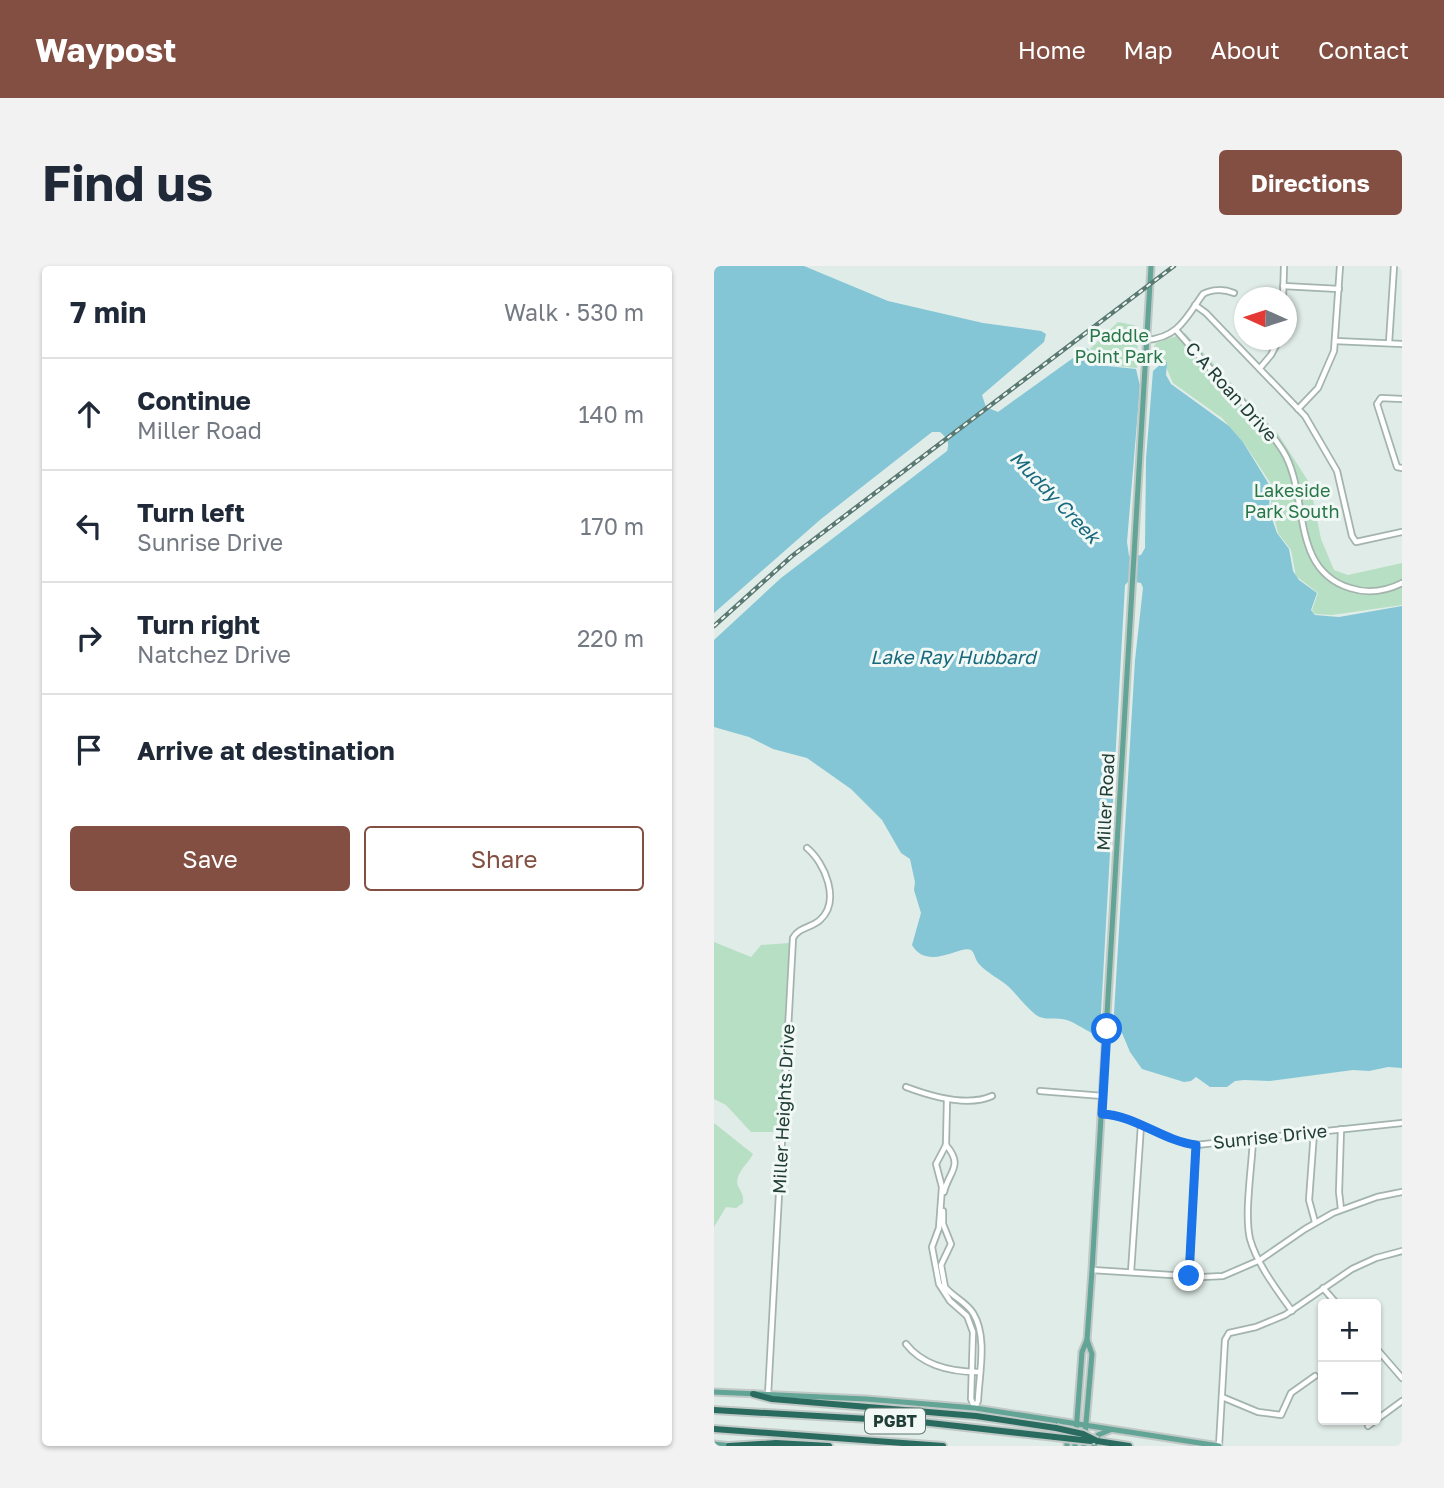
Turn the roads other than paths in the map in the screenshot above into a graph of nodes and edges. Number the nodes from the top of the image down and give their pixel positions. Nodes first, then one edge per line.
1 (1150, 266) edge
2 (1284, 266) edge
3 (1340, 266) edge
4 (1394, 266) edge
5 (1283, 286) joint
6 (1339, 289) junction
7 (1393, 289) junction
8 (1402, 289) edge
9 (1234, 293) dead end
10 (1195, 305) junction
11 (1176, 330) junction
12 (1146, 340) junction
13 (1335, 341) junction
14 (1389, 343) junction
15 (1402, 344) edge
16 (1274, 350) edge
17 (1260, 368) junction
18 (1402, 399) edge
19 (1298, 409) junction
20 (1402, 468) edge
21 (1402, 532) edge
22 (1402, 583) edge
23 (807, 848) dead end
24 (906, 1087) dead end
25 (1040, 1091) dead end
26 (992, 1096) dead end
27 (1103, 1096) junction
28 (947, 1099) junction
29 (1102, 1114) junction
30 (1402, 1123) edge
31 (1141, 1125) junction
32 (1341, 1129) junction
33 (1314, 1132) junction
34 (1253, 1139) junction
35 (946, 1144) junction
36 (1196, 1145) junction
37 (1402, 1192) edge
38 (941, 1209) junction
39 (1341, 1209) junction
40 (1315, 1222) junction
41 (1402, 1252) edge
42 (1261, 1260) junction
43 (1092, 1270) junction
44 (1131, 1272) junction
45 (1189, 1276) junction
46 (1323, 1288) junction
47 (946, 1292) junction
48 (1333, 1299) edge
49 (1292, 1311) junction
50 (1087, 1340) junction
51 (906, 1344) dead end
52 (1381, 1354) edge
53 (971, 1372) junction
54 (979, 1372) junction
55 (1315, 1376) dead end
56 (1402, 1378) edge
57 (714, 1392) edge
58 (753, 1394) junction
59 (768, 1395) junction
60 (1222, 1397) junction
61 (1402, 1401) edge
62 (975, 1408) junction
63 (714, 1410) edge
64 (1055, 1420) junction
65 (1078, 1424) junction
66 (1087, 1425) junction
67 (1368, 1426) dead end
68 (714, 1429) edge
69 (1113, 1429) junction
70 (1098, 1443) edge
71 (714, 1444) edge
72 (729, 1446) edge
73 (735, 1446) edge
74 (829, 1446) edge
75 (943, 1446) edge
76 (1067, 1446) edge
77 (1076, 1446) edge
78 (1084, 1446) edge
79 (1129, 1446) edge
80 (1219, 1446) edge

1 - 12 main road, Miller Road
2 - 5 street
3 - 6 street
4 - 7 street
5 - 6 street
6 - 13 street
7 - 8 street
7 - 14 street
9 - 10 street
10 - 11 street
10 - 17 street
11 - 12 street
11 - 22 street, C A Roan Drive
12 - 27 main road, Miller Road
13 - 14 street
13 - 19 street
14 - 15 street
16 - 17 street
17 - 19 street
18 - 20 street
19 - 21 street
23 - 59 street, Miller Heights Drive
24 - 28 street
25 - 27 street
26 - 28 street
27 - 29 main road, Miller Road
28 - 35 street
29 - 31 street, Sunrise Drive
29 - 43 main road, Miller Road
30 - 32 street, Sunrise Drive
31 - 36 street, Sunrise Drive
31 - 44 street
32 - 33 street, Sunrise Drive
32 - 39 street
33 - 34 street, Sunrise Drive
33 - 40 street
34 - 36 street, Sunrise Drive
34 - 42 street
35 - 38 street
35 - 38 street
36 - 45 street
37 - 39 street
38 - 47 street
38 - 47 street
39 - 40 street
40 - 42 street
41 - 46 street
42 - 45 street
42 - 49 street
43 - 44 street
43 - 50 main road, Miller Road
44 - 45 street
46 - 48 street
46 - 49 street
47 - 53 street
47 - 54 street
49 - 60 street
50 - 65 main road, Miller Road
50 - 66 main road, Miller Road
51 - 53 street
52 - 56 street
53 - 54 street
53 - 62 street
54 - 62 street
55 - 60 street
57 - 58 main road
58 - 59 main road
58 - 70 highway, bridge
59 - 62 main road
60 - 80 street
61 - 67 street
62 - 64 main road
63 - 70 highway, PGBT, bridge
64 - 65 main road
64 - 76 main road
65 - 66 main road
65 - 77 main road, Miller Road
66 - 69 main road
66 - 78 main road, Miller Road
68 - 75 highway, PGBT
69 - 70 main road
69 - 80 main road
70 - 79 highway, PGBT
71 - 72 main road
72 - 73 main road
72 - 74 highway

